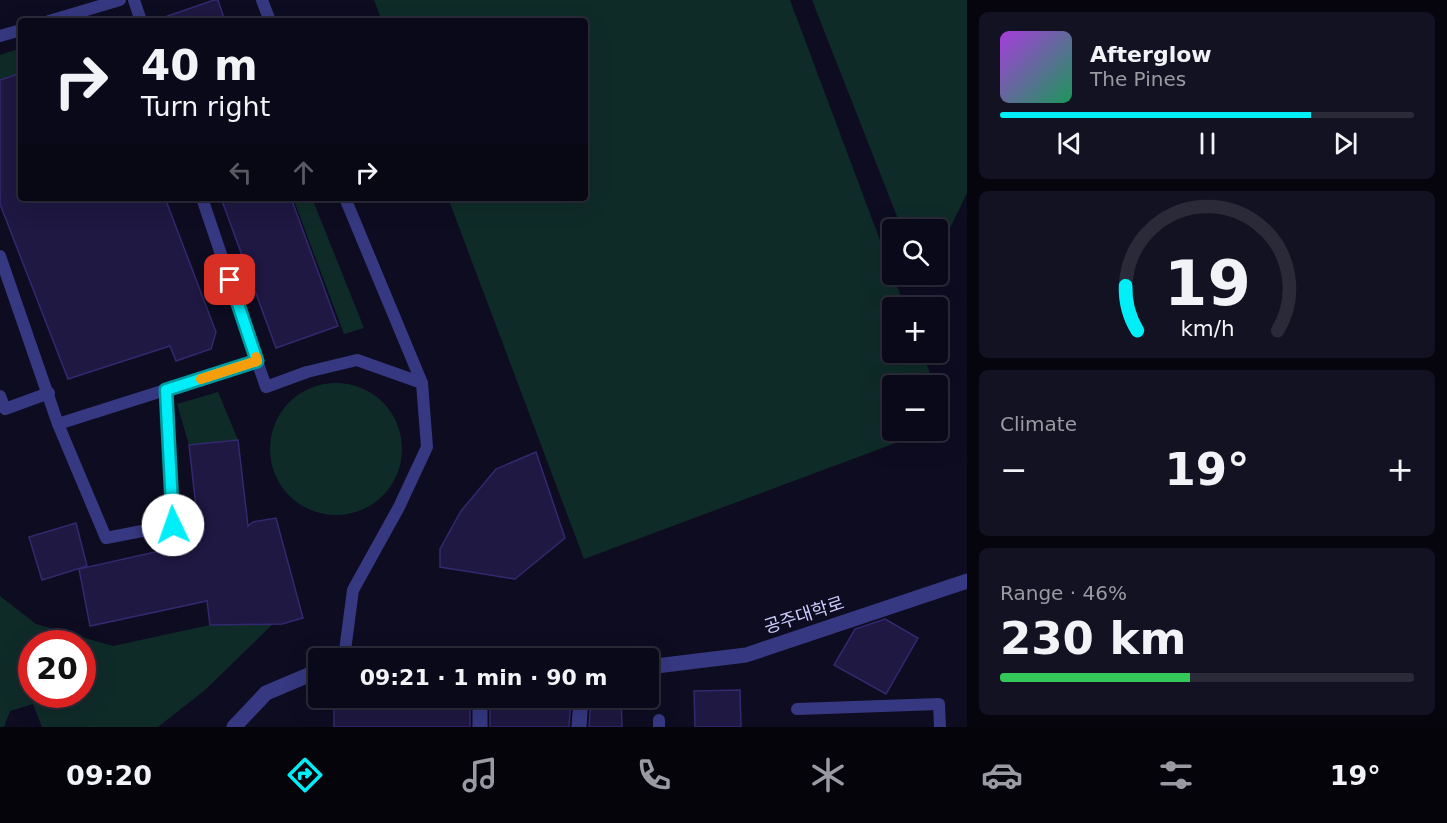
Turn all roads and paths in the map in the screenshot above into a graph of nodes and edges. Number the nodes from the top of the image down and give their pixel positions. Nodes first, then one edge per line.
1 (120, 0) edge
2 (134, 0) edge
3 (262, 0) edge
4 (59, 18) edge
5 (140, 18) edge
6 (269, 18) edge
7 (18, 31) edge
8 (0, 36) edge
9 (203, 201) edge
10 (346, 201) edge
11 (0, 256) edge
12 (257, 361) junction
13 (422, 383) junction
14 (166, 390) junction
15 (49, 393) junction
16 (0, 396) edge
17 (58, 424) junction
18 (967, 581) edge
19 (345, 648) edge
20 (659, 666) edge
21 (308, 675) edge
22 (480, 708) edge
23 (580, 708) edge
24 (797, 709) dead end
25 (234, 727) edge
26 (480, 727) edge
27 (579, 727) edge
28 (940, 727) edge

1 - 4 lane
2 - 5 lane
3 - 6 lane
7 - 8 lane
9 - 12 lane
10 - 13 lane
11 - 15 lane
12 - 13 lane
12 - 14 lane
13 - 19 lane
14 - 17 lane
14 - 17 lane
15 - 16 lane
15 - 17 lane
18 - 20 street, 공주대학로
21 - 25 street
22 - 26 street
23 - 27 street
24 - 28 lane

